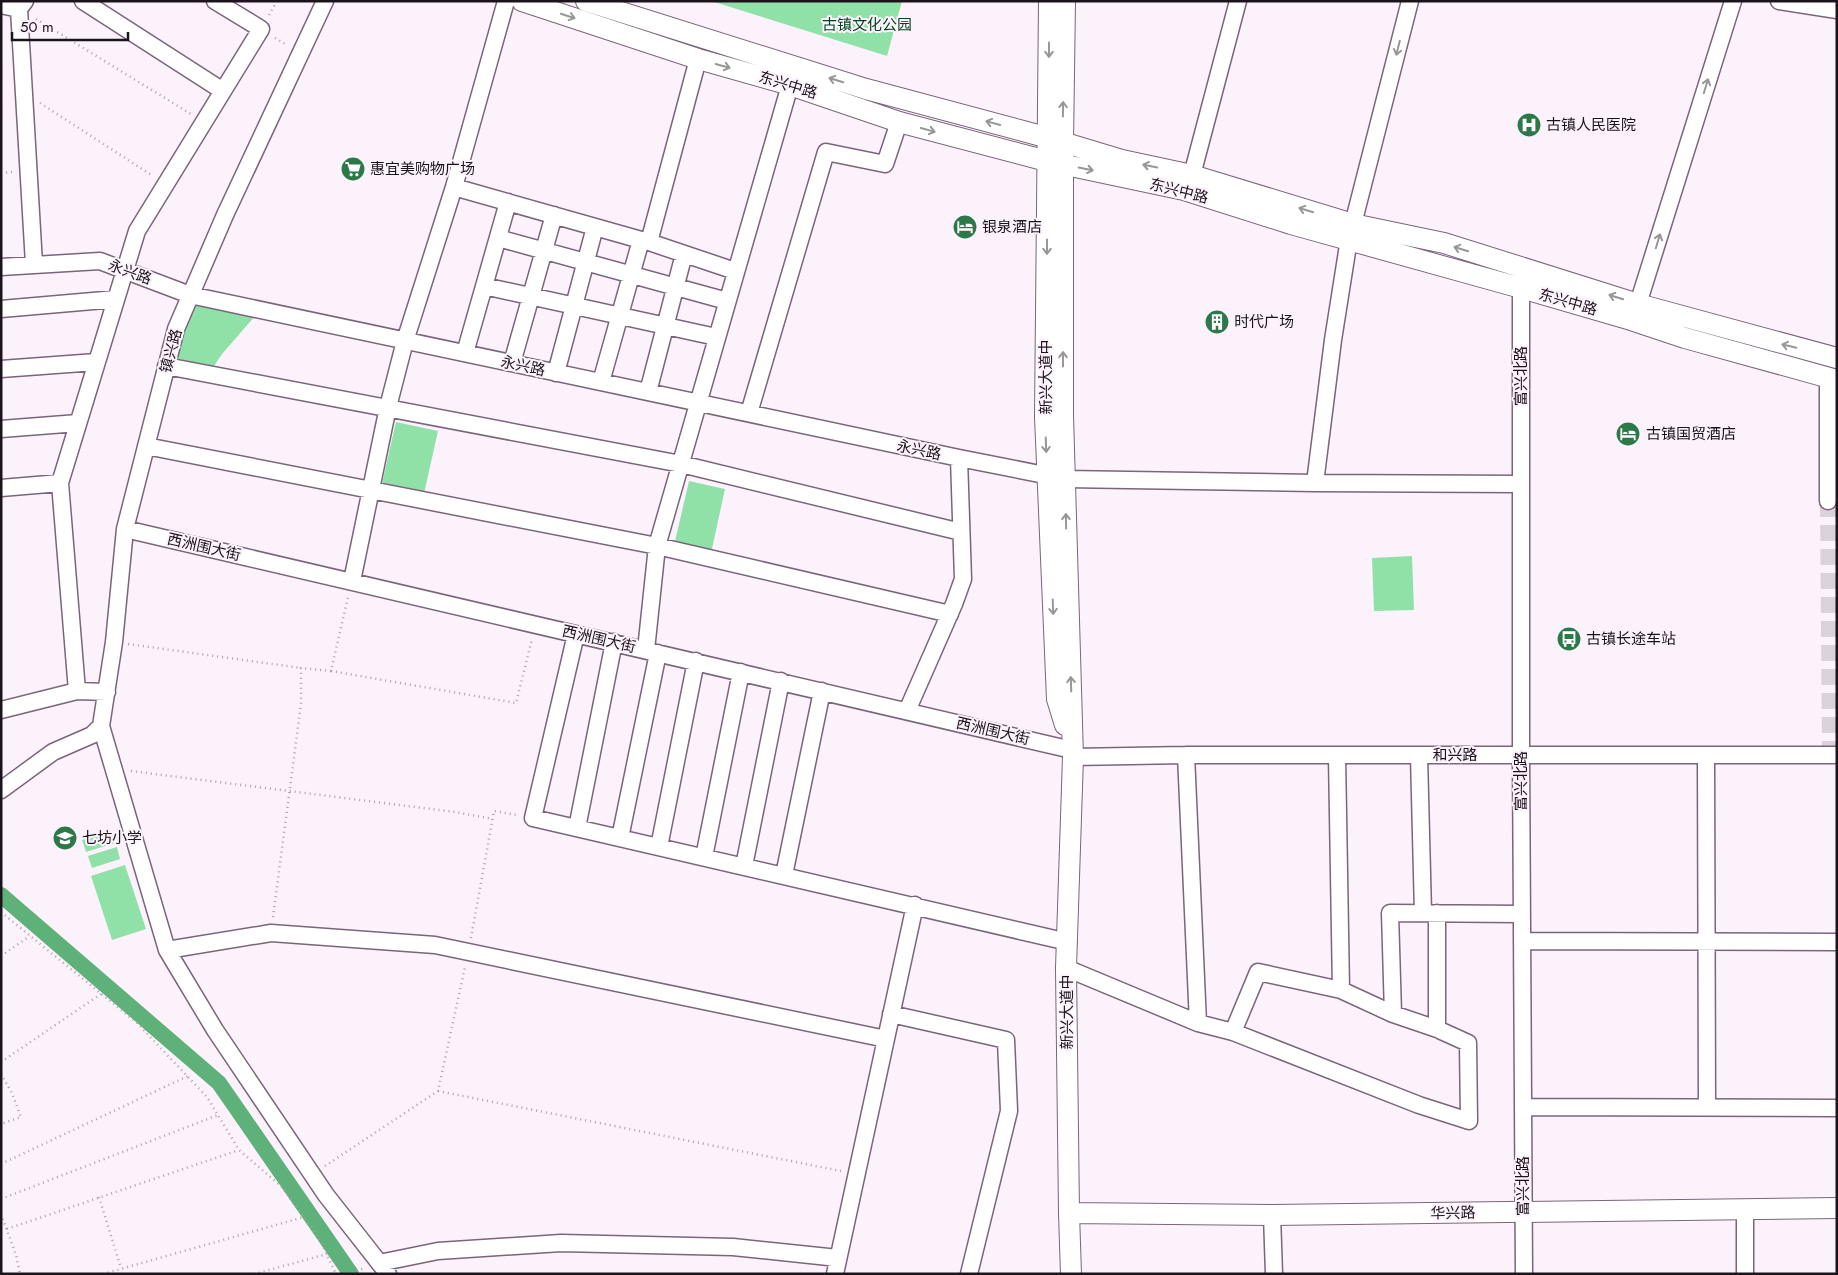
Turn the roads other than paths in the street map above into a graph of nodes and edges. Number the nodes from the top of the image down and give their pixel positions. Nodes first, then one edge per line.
1 (83, 1) edge
2 (215, 1) edge
3 (325, 1) edge
4 (506, 1) edge
5 (522, 1) edge
6 (586, 1) edge
7 (1238, 1) edge
8 (1410, 1) edge
9 (1732, 1) edge
10 (1779, 1) edge
11 (1, 5) edge
12 (22, 5) edge
13 (1057, 10) edge
14 (1837, 10) edge
15 (698, 59) junction
16 (790, 85) junction
17 (223, 91) junction
18 (898, 122) junction
19 (1056, 140) junction
20 (1055, 163) junction
21 (1192, 175) junction
22 (454, 187) junction
23 (508, 202) junction
24 (554, 215) junction
25 (594, 227) junction
26 (1351, 231) junction
27 (498, 238) junction
28 (645, 241) junction
29 (544, 251) junction
30 (684, 254) junction
31 (585, 262) junction
32 (34, 264) junction
33 (1, 267) edge
34 (124, 269) junction
35 (735, 271) junction
36 (631, 275) junction
37 (484, 286) junction
38 (676, 287) junction
39 (1522, 288) junction
40 (190, 295) junction
41 (531, 296) junction
42 (116, 299) junction
43 (727, 301) junction
44 (1638, 304) junction
45 (574, 306) junction
46 (1, 310) edge
47 (620, 316) junction
48 (665, 326) junction
49 (716, 337) junction
50 (405, 340) junction
51 (465, 353) junction
52 (1837, 358) edge
53 (96, 362) junction
54 (512, 363) junction
55 (166, 366) junction
56 (1, 369) edge
57 (556, 372) junction
58 (1832, 379) edge
59 (601, 382) junction
60 (648, 392) junction
61 (698, 403) junction
62 (388, 408) junction
63 (749, 414) junction
64 (78, 423) junction
65 (1, 429) edge
66 (146, 446) junction
67 (959, 458) junction
68 (681, 464) junction
69 (1056, 477) junction
70 (60, 483) junction
71 (1316, 483) junction
72 (1521, 484) junction
73 (1, 488) edge
74 (371, 489) junction
75 (1828, 501) tunnel mouth
76 (125, 529) junction
77 (961, 532) junction
78 (657, 546) junction
79 (352, 581) junction
80 (950, 614) junction
81 (576, 634) junction
82 (614, 642) junction
83 (652, 651) junction
84 (696, 661) junction
85 (742, 672) junction
86 (781, 681) junction
87 (822, 691) junction
88 (77, 692) junction
89 (107, 692) junction
90 (1, 710) edge
91 (907, 710) junction
92 (101, 726) junction
93 (1832, 752) edge
94 (1073, 753) junction
95 (1521, 755) junction
96 (1706, 755) junction
97 (1186, 756) junction
98 (1338, 756) junction
99 (1419, 756) junction
100 (1, 790) edge
101 (577, 828) junction
102 (620, 838) junction
103 (659, 847) junction
104 (704, 857) junction
105 (744, 866) junction
106 (784, 875) junction
107 (915, 905) junction
108 (1430, 913) junction
109 (1522, 914) junction
110 (1522, 941) junction
111 (1068, 942) junction
112 (1707, 942) junction
113 (1837, 942) edge
114 (167, 950) junction
115 (1066, 968) junction
116 (1341, 990) junction
117 (891, 1014) junction
118 (1393, 1014) junction
119 (1198, 1023) junction
120 (1437, 1029) junction
121 (1233, 1032) junction
122 (886, 1039) junction
123 (1523, 1107) junction
124 (1707, 1107) junction
125 (1837, 1108) edge
126 (1837, 1208) edge
127 (1745, 1209) junction
128 (1524, 1212) junction
129 (1069, 1213) junction
130 (1272, 1215) junction
131 (838, 1258) junction
132 (383, 1268) edge
133 (835, 1274) edge
134 (969, 1274) edge
135 (1071, 1274) edge
136 (1274, 1274) edge
137 (1524, 1274) edge
138 (1745, 1274) edge

1 - 17 street
2 - 17 street
3 - 40 street, 镇兴路
4 - 22 street
5 -> 15 main road, 东兴中路
19 -> 6 main road, 东兴中路
7 - 21 street
8 -> 26 street
44 -> 9 street
10 - 14 street
11 - 12 street
12 - 32 street
13 - 19 main road, 新兴大道中
15 -> 16 main road, 东兴中路
15 - 28 street
16 - 18 main road, 东兴中路
16 - 35 street
17 - 34 street
18 -> 20 main road, 东兴中路
18 - 63 street
19 - 20 main road, 新兴大道中
21 -> 19 main road, 东兴中路
20 -> 26 main road, 东兴中路
20 - 69 main road, 新兴大道中
26 -> 21 main road, 东兴中路
22 - 23 street
22 - 50 street
23 - 24 street
23 - 27 street
24 - 25 street
24 - 29 street
25 - 28 street
25 - 31 street
26 - 39 main road, 东兴中路
44 -> 26 main road, 东兴中路
26 - 71 street
27 - 29 street
27 - 37 street
28 - 30 street
28 - 36 street
29 - 31 street
29 - 41 street
30 - 35 street
30 - 38 street
31 - 36 street
31 - 45 street
32 - 33 street, 永兴路
32 - 34 street, 永兴路
34 - 40 street, 永兴路
34 - 42 street
35 - 43 street
36 - 38 street
36 - 47 street
37 - 41 street
37 - 51 street
38 - 43 street
38 - 48 street
39 - 58 main road, 东兴中路
39 - 72 street, 富兴北路
40 - 50 street, 永兴路
40 - 55 street, 镇兴路
41 - 45 street
41 - 54 street
42 - 46 street
42 - 53 street
43 - 49 street
52 -> 44 main road, 东兴中路
45 - 47 street
45 - 57 street
47 - 48 street
47 - 59 street
48 - 49 street
48 - 60 street
49 - 61 street
50 - 51 street, 永兴路
50 - 62 street
51 - 54 street, 永兴路
53 - 56 street
53 - 64 street
54 - 57 street, 永兴路
55 - 62 street
55 - 66 street, 镇兴路
57 - 59 street, 永兴路
58 - 75 street
59 - 60 street, 永兴路
60 - 61 street, 永兴路
61 - 63 street, 永兴路
61 - 68 street
62 - 68 street
62 - 74 street
63 - 67 street, 永兴路
64 - 65 street
64 - 70 street
66 - 74 street
66 - 76 street, 镇兴路
67 - 69 street, 永兴路
67 - 77 street
68 - 77 street
68 - 78 street
69 - 71 street, 永兴路
69 - 94 main road, 新兴大道中
70 - 73 street
70 - 88 street
71 - 72 street, 永兴路
72 - 95 street, 富兴北路
74 - 78 street
74 - 79 street
76 - 79 street, 西洲围大街
76 - 89 street, 镇兴路
77 - 80 street
78 - 80 street
78 - 83 street
79 - 81 street, 西洲围大街
80 - 91 street
81 - 82 street, 西洲围大街
81 - 101 street
82 - 83 street, 西洲围大街
82 - 101 street
83 - 84 street, 西洲围大街
83 - 102 street
84 - 85 street, 西洲围大街
84 - 103 street
85 - 86 street, 西洲围大街
85 - 104 street
86 - 87 street, 西洲围大街
86 - 105 street
87 - 91 street, 西洲围大街
87 - 106 street
88 - 89 street
88 - 90 street
89 - 92 street, 镇兴路
91 - 94 street, 西洲围大街
92 - 100 street
92 - 114 street
93 - 96 street, 和兴路
94 - 97 street, 和兴路
94 - 111 main road, 新兴大道中
95 - 96 street, 和兴路
95 - 99 street, 和兴路
95 - 109 street, 富兴北路
96 - 112 street
97 - 98 street, 和兴路
97 - 119 street
98 - 99 street, 和兴路
98 - 116 street
99 - 108 street
101 - 102 street
102 - 103 street
103 - 104 street
104 - 105 street
105 - 106 street
106 - 107 street
107 - 111 street
107 - 117 street
108 - 109 street
108 - 118 street
108 - 120 street
109 - 110 street, 富兴北路
110 - 112 street
110 - 123 street, 富兴北路
111 - 115 main road, 新兴大道中
112 - 113 street
112 - 124 street
114 - 122 street
114 - 132 street
115 - 119 street
115 - 129 main road, 新兴大道中
116 - 118 street
116 - 121 street
117 - 122 street
117 - 134 street
118 - 120 street
119 - 121 street
120 - 121 street
122 - 131 street
123 - 124 street
123 - 128 street, 富兴北路
124 - 125 street
126 - 127 main road, 华兴路
127 - 128 main road, 华兴路
127 - 138 street
128 - 130 main road, 华兴路
128 - 137 street, 富兴北路
129 - 130 main road, 华兴路
129 - 135 main road, 新兴大道中
130 - 136 street
131 - 132 street
131 - 133 street

